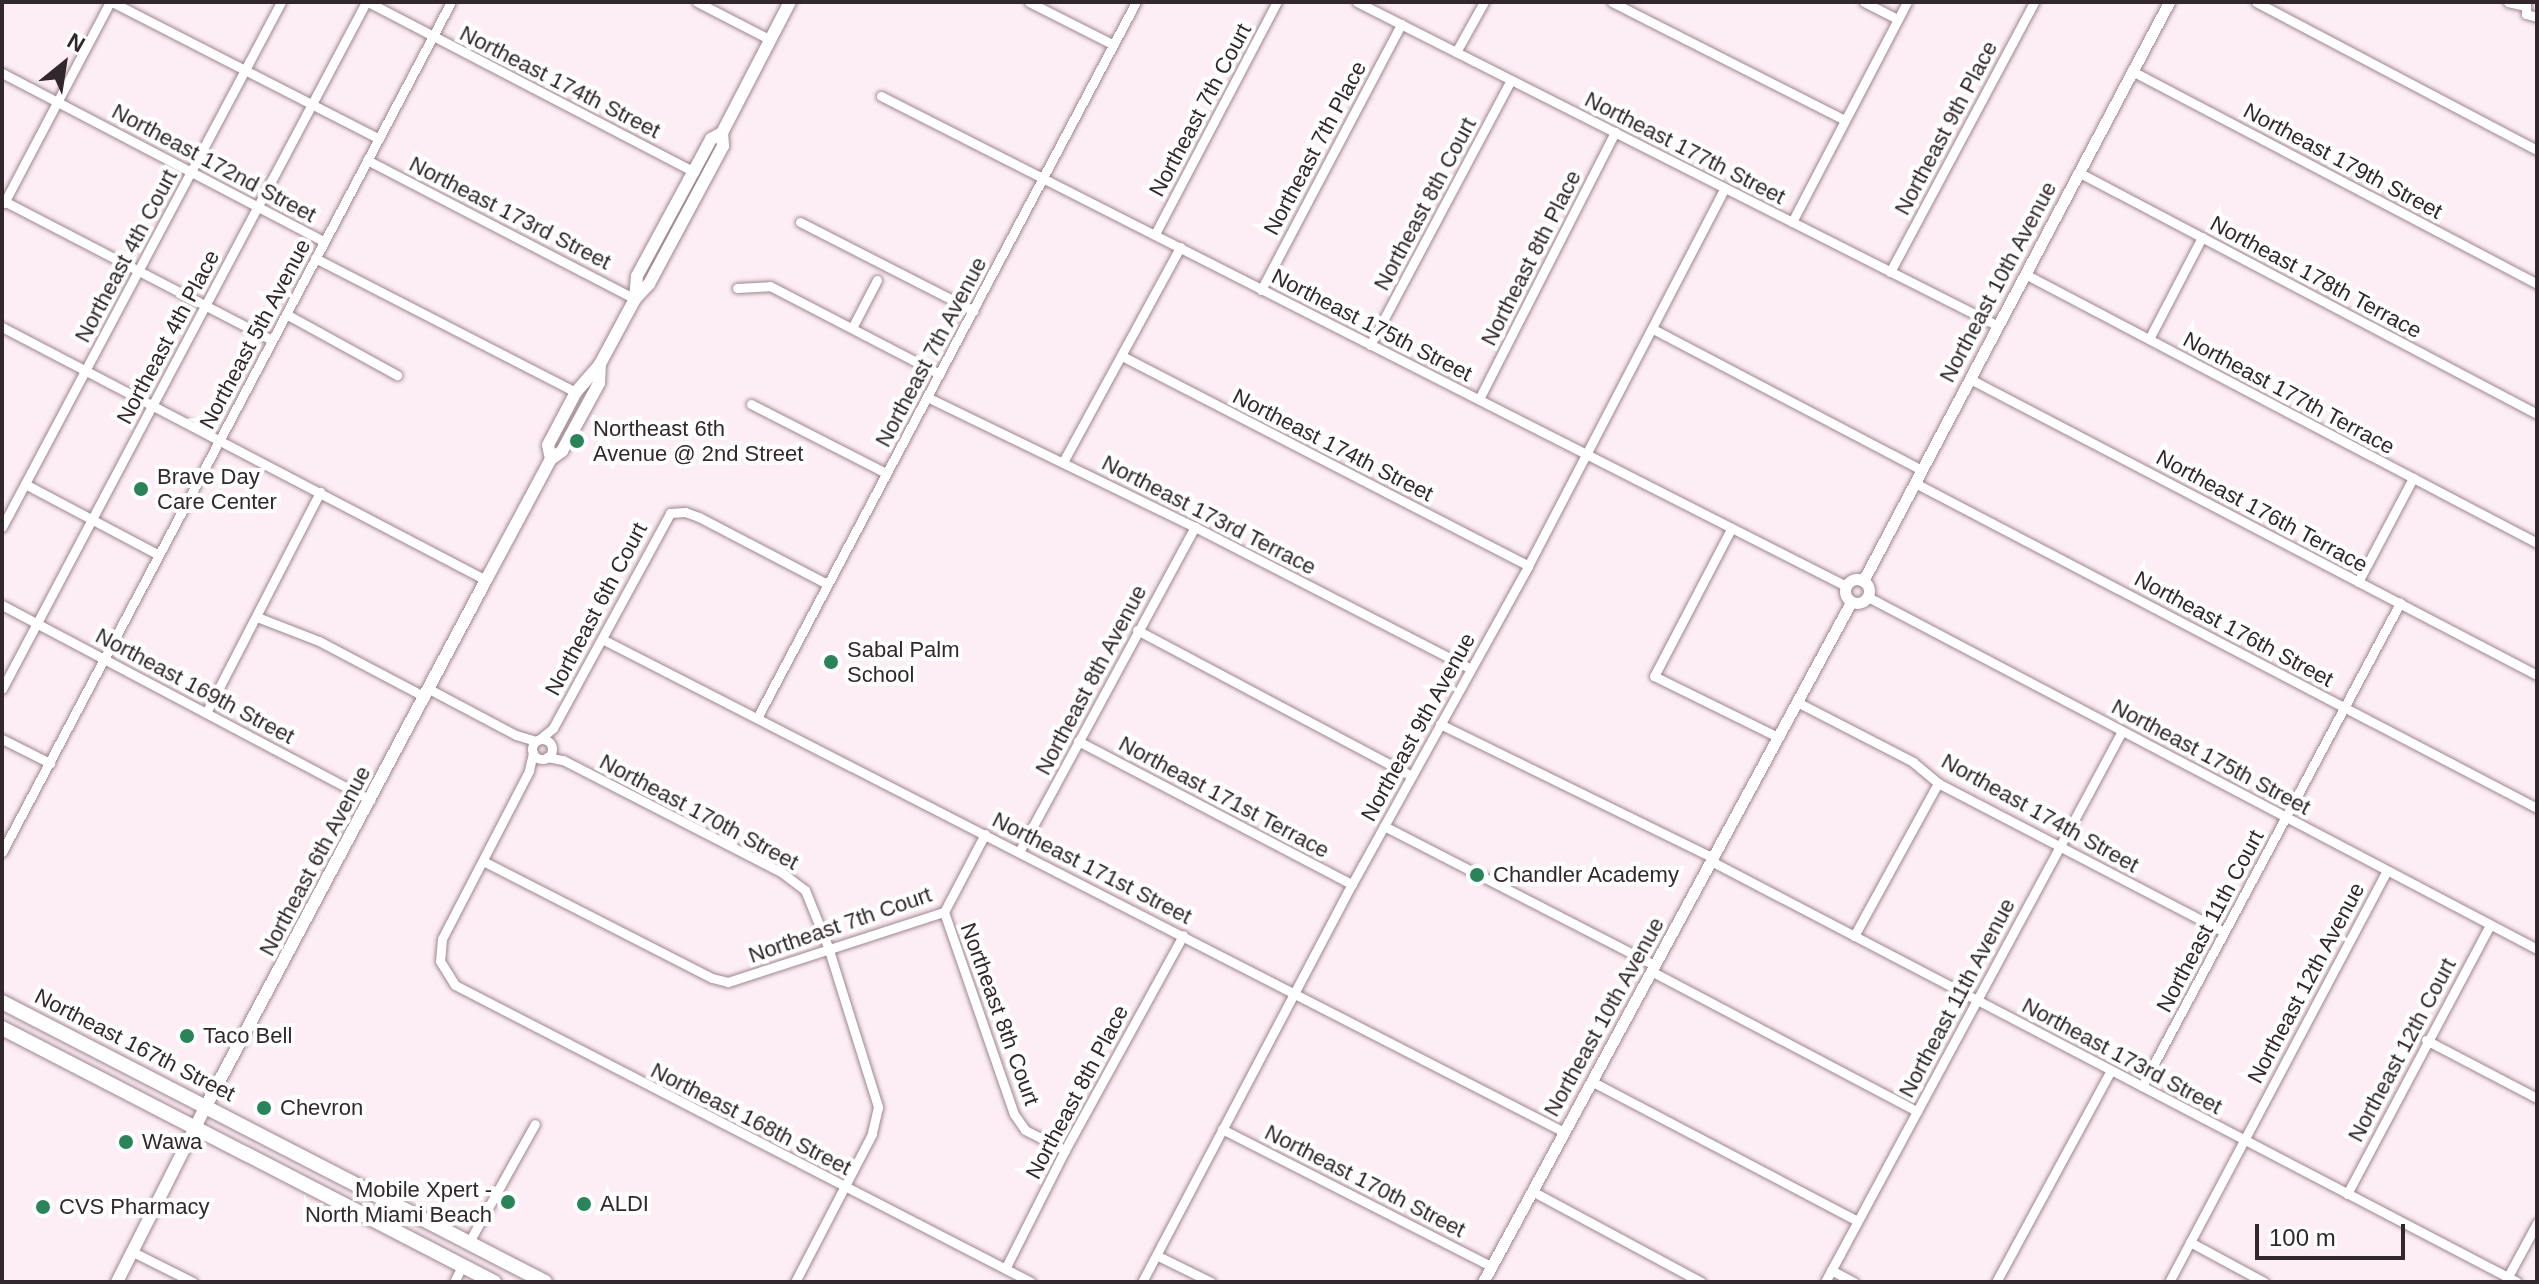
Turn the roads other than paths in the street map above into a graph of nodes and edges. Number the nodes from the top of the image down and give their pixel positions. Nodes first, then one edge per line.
1 (111, 2) edge
2 (281, 2) edge
3 (367, 2) edge
4 (451, 2) edge
5 (697, 2) edge
6 (790, 2) edge
7 (1029, 2) edge
8 (1136, 2) edge
9 (1277, 2) edge
10 (1357, 2) edge
11 (1484, 2) edge
12 (1612, 2) edge
13 (1864, 2) edge
14 (1907, 2) edge
15 (2034, 2) edge
16 (2169, 2) edge
17 (2256, 2) edge
18 (2508, 2) edge
19 (2526, 4) edge
20 (2537, 16) edge
21 (1898, 19) junction
22 (1401, 24) junction
23 (432, 36) junction
24 (771, 40) junction
25 (1112, 44) junction
26 (1456, 52) junction
27 (245, 70) junction
28 (2132, 71) junction
29 (2, 73) edge
30 (1511, 80) junction
31 (881, 96) dead end
32 (58, 102) junction
33 (312, 104) junction
34 (1845, 120) junction
35 (1615, 132) junction
36 (722, 133) junction
37 (378, 138) junction
38 (2537, 150) edge
39 (367, 160) junction
40 (192, 170) junction
41 (694, 172) junction
42 (2078, 172) junction
43 (1044, 178) junction
44 (1725, 188) junction
45 (3, 202) edge
46 (258, 205) junction
47 (800, 222) dead end
48 (1792, 222) junction
49 (1155, 234) junction
50 (2202, 237) junction
51 (324, 241) junction
52 (1180, 247) junction
53 (315, 258) junction
54 (138, 271) junction
55 (1890, 272) junction
56 (2025, 274) junction
57 (877, 280) dead end
58 (2537, 284) edge
59 (737, 288) dead end
60 (1261, 290) junction
61 (635, 299) junction
62 (204, 306) junction
63 (974, 311) junction
64 (286, 314) junction
65 (1998, 326) junction
66 (2, 327) edge
67 (852, 328) junction
68 (1653, 329) junction
69 (2149, 339) junction
70 (272, 340) junction
71 (1370, 345) junction
72 (1122, 356) junction
73 (600, 364) junction
74 (86, 370) junction
75 (940, 374) junction
76 (397, 375) dead end
77 (1970, 379) junction
78 (576, 392) junction
79 (929, 398) junction
80 (1479, 399) junction
81 (751, 404) dead end
82 (152, 405) junction
83 (2537, 414) edge
84 (219, 440) junction
85 (1585, 454) junction
86 (551, 459) junction
87 (1063, 462) junction
88 (1922, 470) junction
89 (886, 473) junction
90 (2413, 478) junction
91 (1915, 483) junction
92 (25, 484) junction
93 (320, 492) junction
94 (92, 519) junction
95 (2, 527) edge
96 (1195, 527) junction
97 (1731, 529) junction
98 (2537, 543) edge
99 (157, 554) junction
100 (1528, 566) junction
101 (486, 580) junction
102 (1863, 581) junction
103 (2358, 582) junction
104 (827, 584) junction
105 (1846, 586) junction
106 (1868, 597) junction
107 (1851, 602) junction
108 (2400, 603) junction
109 (2, 605) edge
110 (257, 617) junction
111 (38, 623) junction
112 (1137, 630) junction
113 (602, 639) junction
114 (102, 658) junction
115 (1471, 669) junction
116 (2537, 675) edge
117 (2, 689) edge
118 (427, 693) junction
119 (1797, 702) junction
120 (2345, 707) junction
121 (206, 713) junction
122 (757, 718) junction
123 (1440, 724) junction
124 (553, 728) junction
125 (2122, 731) junction
126 (1778, 737) junction
127 (2, 739) edge
128 (1078, 741) junction
129 (535, 745) junction
130 (548, 752) junction
131 (50, 763) junction
132 (529, 771) junction
133 (1412, 776) junction
134 (1938, 783) junction
135 (371, 800) junction
136 (2537, 808) edge
137 (2286, 817) junction
138 (1384, 826) junction
139 (985, 834) junction
140 (2059, 847) junction
141 (2, 852) edge
142 (1019, 852) junction
143 (1712, 860) junction
144 (483, 861) junction
145 (2387, 871) junction
146 (1352, 884) junction
147 (944, 912) junction
148 (2490, 925) junction
149 (2224, 932) junction
150 (1183, 935) junction
151 (1854, 936) junction
152 (828, 947) junction
153 (2537, 949) edge
154 (1653, 968) junction
155 (1296, 994) junction
156 (1976, 1000) junction
157 (2, 1002) edge
158 (2, 1028) edge
159 (2426, 1040) junction
160 (2111, 1070) junction
161 (1591, 1081) junction
162 (2142, 1086) junction
163 (2537, 1098) edge
164 (206, 1106) junction
165 (1917, 1111) junction
166 (535, 1124) dead end
167 (196, 1128) junction
168 (1222, 1129) junction
169 (1564, 1132) junction
170 (2242, 1139) junction
171 (1065, 1150) junction
172 (844, 1188) junction
173 (1532, 1191) junction
174 (2347, 1194) junction
175 (1858, 1221) junction
176 (2537, 1223) edge
177 (469, 1242) junction
178 (2190, 1242) junction
179 (417, 1243) junction
180 (133, 1252) junction
181 (493, 1255) junction
182 (1158, 1256) junction
183 (462, 1266) junction
184 (1491, 1266) junction
185 (1006, 1267) junction
186 (1831, 1270) junction
187 (2510, 1280) edge
188 (117, 1282) edge
189 (193, 1282) edge
190 (454, 1282) edge
191 (494, 1282) edge
192 (545, 1282) edge
193 (795, 1282) edge
194 (1031, 1282) edge
195 (1142, 1282) edge
196 (1211, 1282) edge
197 (1483, 1282) edge
198 (1701, 1282) edge
199 (1825, 1282) edge
200 (1854, 1282) edge
201 (1996, 1282) edge
202 (2169, 1282) edge
203 (2264, 1282) edge

1 - 27 street
1 - 32 street
2 - 27 street, Northeast 4th Court
3 - 23 street, Northeast 174th Street
3 - 33 street, Northeast 4th Place
4 - 23 street, Northeast 5th Avenue
5 - 24 street
6 - 24 main road, Northeast 6th Avenue
7 - 25 street
8 - 25 street, Northeast 7th Avenue
9 - 49 street, Northeast 7th Court
10 - 22 street, Northeast 177th Street
11 - 26 street
12 - 34 street
13 - 21 street
14 - 21 street
15 - 55 street, Northeast 9th Place
16 - 28 street, Northeast 10th Avenue
17 - 38 street
18 - 19 street
19 - 20 street
21 - 34 street
22 - 26 street, Northeast 177th Street
22 - 60 street, Northeast 7th Place
23 - 37 street, Northeast 5th Avenue
23 - 41 street, Northeast 174th Street
24 - 36 main road, Northeast 6th Avenue
25 - 43 street, Northeast 7th Avenue
26 - 30 street, Northeast 177th Street
27 - 33 street
27 - 40 street, Northeast 4th Court
28 - 42 street, Northeast 10th Avenue
28 - 58 street, Northeast 179th Street
29 - 32 street, Northeast 172nd Street
30 - 35 street, Northeast 177th Street
30 - 71 street, Northeast 8th Court
31 - 43 street, Northeast 175th Street
32 - 40 street, Northeast 172nd Street
32 - 45 street
33 - 37 street
33 - 46 street, Northeast 4th Place
34 - 48 street
35 - 44 street, Northeast 177th Street
35 - 80 street, Northeast 8th Place
36 - 41 main road, Northeast 6th Avenue
36 - 61 main road, Northeast 6th Avenue
37 - 39 street, Northeast 5th Avenue
39 - 51 street, Northeast 5th Avenue
39 - 61 street, Northeast 173rd Street
40 - 46 street, Northeast 172nd Street
40 - 54 street, Northeast 4th Court
41 - 61 main road, Northeast 6th Avenue
42 - 50 street, Northeast 178th Terrace
42 - 56 street, Northeast 10th Avenue
43 - 49 street, Northeast 175th Street
43 - 63 street, Northeast 7th Avenue
44 - 48 street, Northeast 177th Street
44 - 68 street, Northeast 9th Avenue
45 - 54 street
46 - 51 street, Northeast 172nd Street
46 - 62 street, Northeast 4th Place
47 - 63 street
48 - 55 street, Northeast 177th Street
49 - 52 street, Northeast 175th Street
50 - 69 street
50 - 83 street, Northeast 178th Terrace
51 - 53 street, Northeast 5th Avenue
52 - 60 street, Northeast 175th Street
52 - 72 street
53 - 64 street, Northeast 5th Avenue
53 - 78 street, Northeast 172nd Street
54 - 62 street
54 - 74 street, Northeast 4th Court
55 - 65 street, Northeast 177th Street
56 - 65 street, Northeast 10th Avenue
56 - 69 street, Northeast 177th Terrace
57 - 67 street
59 - 67 street
60 - 71 street, Northeast 175th Street
61 - 73 main road, Northeast 6th Avenue
62 - 70 street
62 - 82 street, Northeast 4th Place
63 - 75 street, Northeast 7th Avenue
64 - 70 street, Northeast 5th Avenue
64 - 76 street
65 - 77 street, Northeast 10th Avenue
66 - 74 street
67 - 75 street
68 - 85 street, Northeast 9th Avenue
68 - 88 street
69 - 90 street, Northeast 177th Terrace
70 - 84 street, Northeast 5th Avenue
71 - 80 street, Northeast 175th Street
72 - 87 street
72 - 100 street, Northeast 174th Street
73 - 78 main road, Northeast 6th Avenue
73 - 86 main road, Northeast 6th Avenue
74 - 82 street
74 - 92 street, Northeast 4th Court
75 - 79 street, Northeast 7th Avenue
77 - 88 street, Northeast 10th Avenue
77 - 103 street, Northeast 176th Terrace
78 - 86 main road, Northeast 6th Avenue
79 - 87 street, Northeast 173rd Terrace
79 - 89 street, Northeast 7th Avenue
80 - 85 street, Northeast 175th Street
81 - 89 street
82 - 84 street
82 - 94 street, Northeast 4th Place
84 - 93 street
84 - 99 street, Northeast 5th Avenue
85 - 97 street, Northeast 175th Street
85 - 100 street, Northeast 9th Avenue
86 - 101 main road, Northeast 6th Avenue
87 - 96 street, Northeast 173rd Terrace
88 - 91 street, Northeast 10th Avenue
89 - 104 street, Northeast 7th Avenue
90 - 98 street, Northeast 177th Terrace
90 - 103 street
91 - 102 street, Northeast 10th Avenue
91 - 120 street, Northeast 176th Street
92 - 94 street
92 - 95 street, Northeast 4th Court
93 - 101 street
93 - 110 street
94 - 99 street
94 - 111 street, Northeast 4th Place
96 - 112 street, Northeast 8th Avenue
96 - 115 street, Northeast 173rd Terrace
97 - 105 street, Northeast 175th Street
97 - 126 street
99 - 114 street, Northeast 5th Avenue
100 - 115 street, Northeast 9th Avenue
101 - 118 main road, Northeast 6th Avenue
102 - 105 street
102 - 106 street
103 - 108 street, Northeast 176th Terrace
104 - 113 street, Northeast 6th Court
104 - 122 street, Northeast 7th Avenue
105 - 107 street
106 - 107 street
106 - 125 street, Northeast 175th Street
107 - 119 street, Northeast 10th Avenue
108 - 116 street, Northeast 176th Terrace
108 - 120 street, Northeast 11th Court
109 - 111 street, Northeast 169th Street
110 - 118 street
110 - 121 street
111 - 114 street, Northeast 169th Street
111 - 117 street, Northeast 4th Place
112 - 128 street, Northeast 8th Avenue
112 - 133 street
113 - 122 street, Northeast 171st Street
113 - 124 street, Northeast 6th Court
114 - 121 street, Northeast 169th Street
114 - 131 street, Northeast 5th Avenue
115 - 123 street, Northeast 9th Avenue
118 - 129 street
118 - 135 main road, Northeast 6th Avenue
119 - 126 street, Northeast 10th Avenue
119 - 134 street, Northeast 174th Street
120 - 136 street, Northeast 176th Street
120 - 137 street, Northeast 11th Court
121 - 135 street, Northeast 169th Street
122 - 139 street, Northeast 171st Street
123 - 133 street, Northeast 9th Avenue
123 - 143 street, Northeast 173rd Street
124 - 129 street, Northeast 6th Court
124 - 130 street, Northeast 6th Court
125 - 137 street, Northeast 175th Street
125 - 140 street, Northeast 11th Avenue
126 - 143 street, Northeast 10th Avenue
127 - 131 street
128 - 142 street, Northeast 8th Avenue
128 - 146 street, Northeast 171st Terrace
129 - 130 street
129 - 130 street
129 - 132 street
130 - 132 street
130 - 152 street, Northeast 170th Street
131 - 141 street, Northeast 5th Avenue
132 - 144 street
133 - 138 street, Northeast 9th Avenue
134 - 140 street, Northeast 174th Street
134 - 151 street
135 - 164 main road, Northeast 6th Avenue
137 - 145 street, Northeast 175th Street
137 - 149 street, Northeast 11th Court
138 - 146 street, Northeast 9th Avenue
138 - 154 street
139 - 142 street, Northeast 171st Street
139 - 147 street, Northeast 7th Court
140 - 149 street, Northeast 174th Street
140 - 156 street, Northeast 11th Avenue
142 - 150 street, Northeast 171st Street
143 - 151 street, Northeast 173rd Street
143 - 154 street, Northeast 10th Avenue
144 - 152 street, Northeast 7th Court
144 - 172 street, Northeast 168th Street
145 - 148 street, Northeast 175th Street
145 - 170 street, Northeast 12th Avenue
146 - 155 street, Northeast 9th Avenue
147 - 152 street, Northeast 7th Court
147 - 171 street, Northeast 8th Court
148 - 153 street, Northeast 175th Street
148 - 159 street, Northeast 12th Court
149 - 162 street, Northeast 11th Court
150 - 155 street, Northeast 171st Street
150 - 171 street, Northeast 8th Place
151 - 156 street, Northeast 173rd Street
152 - 172 street
154 - 161 street, Northeast 10th Avenue
154 - 165 street
155 - 168 street, Northeast 9th Avenue
155 - 169 street, Northeast 171st Street
156 - 160 street, Northeast 173rd Street
156 - 165 street, Northeast 11th Avenue
157 - 164 main road, Northeast 167th Street
158 - 167 main road, Northeast 167th Street
159 - 163 street
159 - 174 street, Northeast 12th Court
160 - 162 street, Northeast 173rd Street
160 - 201 street
161 - 169 street, Northeast 10th Avenue
161 - 175 street
162 - 170 street, Northeast 173rd Street
164 - 167 main road, Northeast 6th Avenue
164 - 177 main road, Northeast 167th Street
165 - 175 street, Northeast 11th Avenue
166 - 177 street
167 - 179 main road, Northeast 167th Street
167 - 180 main road, Northeast 6th Avenue
168 - 182 street, Northeast 9th Avenue
168 - 184 street, Northeast 170th Street
169 - 173 street, Northeast 10th Avenue
170 - 174 street, Northeast 173rd Street
170 - 178 street, Northeast 12th Avenue
171 - 185 street, Northeast 8th Place
172 - 185 street, Northeast 168th Street
172 - 193 street
173 - 184 street, Northeast 10th Avenue
173 - 198 street
174 - 187 street, Northeast 173rd Street
175 - 186 street, Northeast 11th Avenue
176 - 187 street
177 - 179 main road
177 - 181 main road, Northeast 167th Street
178 - 202 street, Northeast 12th Avenue
178 - 203 street
179 - 183 main road, Northeast 167th Street
180 - 188 main road, Northeast 6th Avenue
180 - 189 street
181 - 183 main road
181 - 192 main road, Northeast 167th Street
182 - 195 street, Northeast 9th Avenue
182 - 196 street
183 - 190 street
183 - 191 main road, Northeast 167th Street
184 - 197 street, Northeast 10th Avenue
185 - 194 street, Northeast 168th Street
186 - 199 street, Northeast 11th Avenue
186 - 200 street

